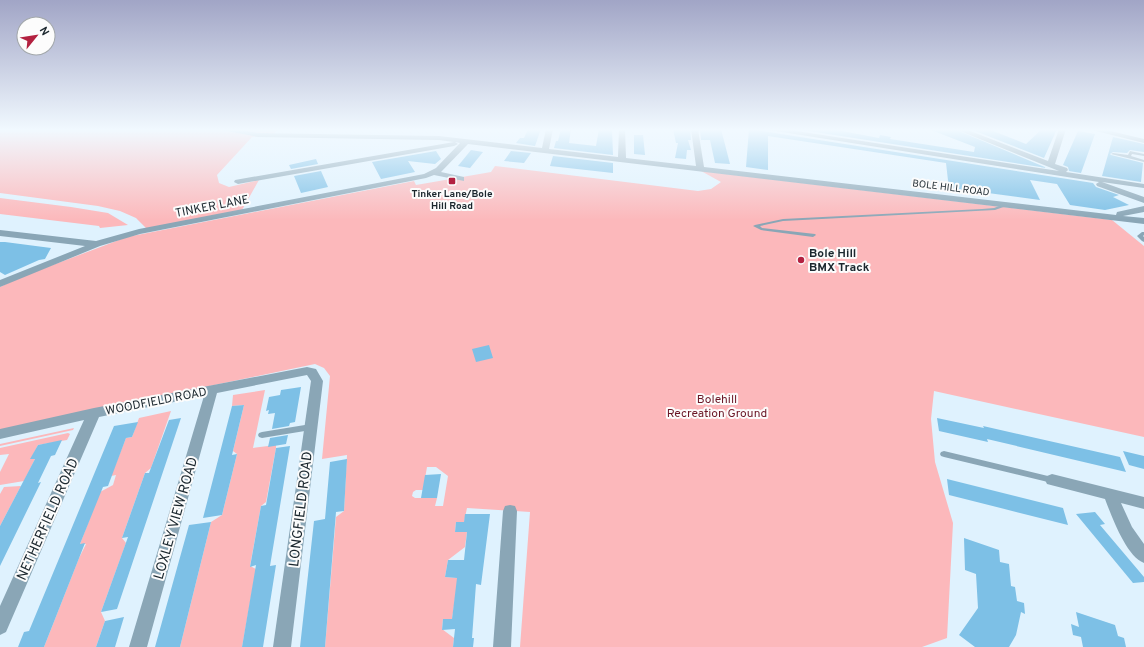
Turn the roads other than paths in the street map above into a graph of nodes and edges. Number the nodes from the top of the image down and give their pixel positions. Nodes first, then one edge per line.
1 (365, 159) edge
2 (450, 159) edge
3 (624, 159) edge
4 (699, 159) edge
5 (966, 159) edge
6 (1036, 159) edge
7 (1053, 159) edge
8 (1051, 165) junction
9 (700, 168) junction
10 (434, 173) junction
11 (1084, 177) junction
12 (461, 178) dead end
13 (238, 182) dead end
14 (1144, 186) edge
15 (1144, 200) edge
16 (1007, 204) junction
17 (1144, 209) edge
18 (1107, 216) junction
19 (1144, 221) edge
20 (0, 233) edge
21 (1144, 233) edge
22 (813, 235) dead end
23 (1144, 240) edge
24 (97, 244) junction
25 (0, 284) edge
26 (312, 372) joint
27 (212, 390) junction
28 (94, 413) junction
29 (311, 427) junction
30 (0, 434) edge
31 (262, 435) dead end
32 (944, 454) dead end
33 (1052, 480) joint
34 (1110, 495) junction
35 (1144, 503) edge
36 (510, 511) dead end
37 (1144, 556) edge
38 (0, 626) edge
39 (138, 647) edge
40 (282, 647) edge
41 (502, 647) edge

1 - 13 street
2 - 10 street, TINKER LANE
3 - 9 street, BOLE HILL ROAD
4 - 9 street
5 - 11 street
6 - 8 street
7 - 8 street
8 - 11 street
9 - 16 street, BOLE HILL ROAD
10 - 12 street, TINKER LANE
10 - 24 street, TINKER LANE
11 - 14 street
11 - 15 street
16 - 18 street, BOLE HILL ROAD
16 - 22 lane
17 - 18 street, BOLE HILL ROAD
18 - 19 street, BOLE HILL ROAD
20 - 24 street
21 - 23 lane
24 - 25 street, TINKER LANE
26 - 27 street, WOODFIELD ROAD
26 - 29 street, LONGFIELD ROAD
27 - 28 street, WOODFIELD ROAD
27 - 39 street, LOXLEY VIEW ROAD
28 - 30 street, WOODFIELD ROAD
28 - 38 street, NETHERFIELD ROAD
29 - 31 lane
29 - 40 street, LONGFIELD ROAD
32 - 33 lane
33 - 34 street
34 - 35 street
34 - 37 street
36 - 41 street

